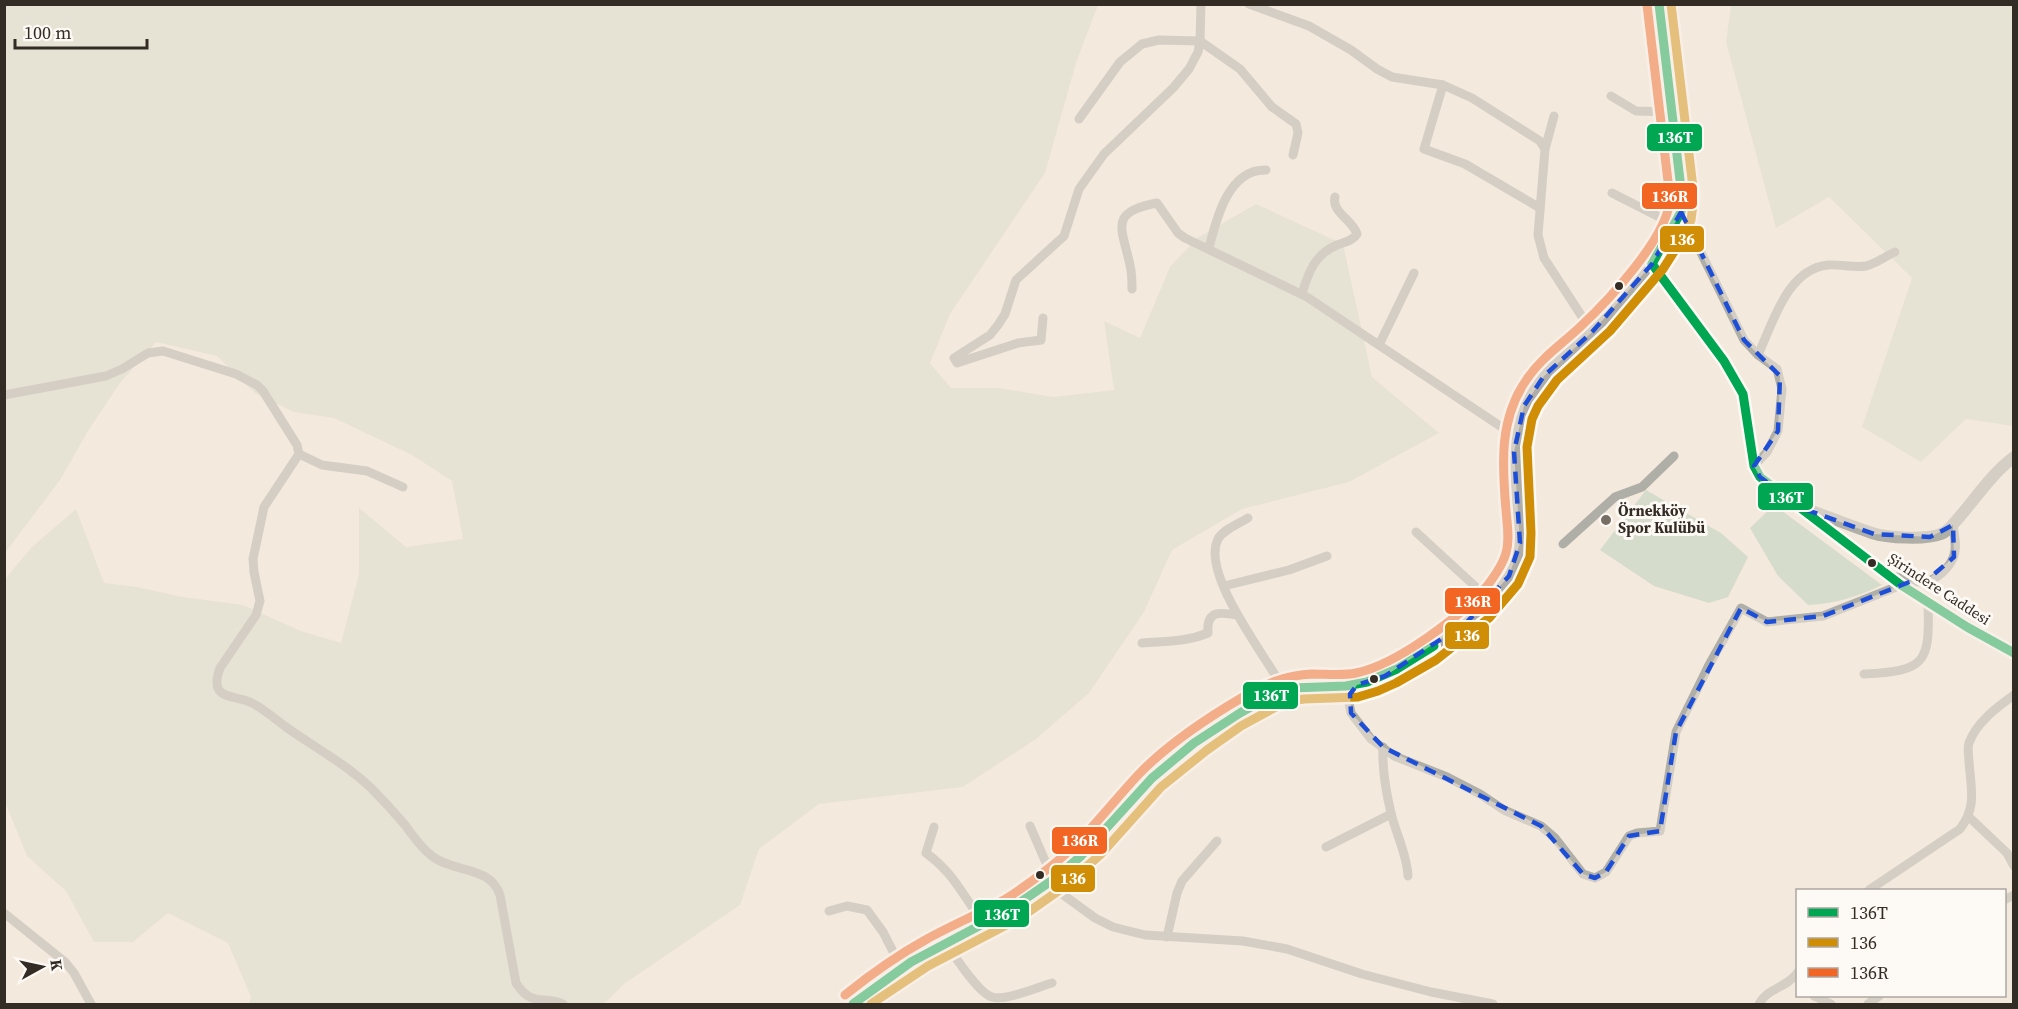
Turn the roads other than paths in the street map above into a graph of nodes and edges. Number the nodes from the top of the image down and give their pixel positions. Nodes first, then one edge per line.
1 (1201, 4) edge
2 (1249, 4) edge
3 (1659, 4) edge
4 (1200, 41) junction
5 (1443, 85) junction
6 (1611, 96) dead end
7 (1672, 112) junction
8 (1554, 116) dead end
9 (1079, 119) dead end
10 (1545, 149) junction
11 (1293, 155) dead end
12 (1266, 170) dead end
13 (1612, 193) dead end
14 (1335, 197) dead end
15 (1540, 208) junction
16 (1678, 219) junction
17 (1209, 249) junction
18 (1894, 252) dead end
19 (1652, 264) junction
20 (1414, 273) dead end
21 (1132, 289) dead end
22 (1302, 294) junction
23 (1043, 318) dead end
24 (1592, 332) junction
25 (1379, 345) junction
26 (1758, 355) junction
27 (4, 396) edge
28 (1515, 436) junction
29 (299, 454) junction
30 (1674, 456) dead end
31 (2013, 457) edge
32 (1754, 466) junction
33 (403, 487) dead end
34 (1804, 509) junction
35 (1248, 518) dead end
36 (1953, 525) junction
37 (1416, 532) dead end
38 (1563, 544) dead end
39 (1327, 556) dead end
40 (1888, 575) junction
41 (1901, 585) junction
42 (1224, 586) junction
43 (1491, 600) junction
44 (1928, 603) junction
45 (1237, 615) junction
46 (1142, 643) dead end
47 (2013, 653) edge
48 (1864, 675) dead end
49 (1357, 685) junction
50 (1284, 690) junction
51 (2013, 694) edge
52 (1383, 747) junction
53 (1391, 814) junction
54 (1969, 817) junction
55 (1030, 826) dead end
56 (934, 827) dead end
57 (1217, 841) dead end
58 (1326, 847) dead end
59 (2013, 866) edge
60 (1408, 876) dead end
61 (1050, 881) junction
62 (1872, 889) edge
63 (829, 911) dead end
64 (4, 914) edge
65 (984, 924) junction
66 (1167, 937) junction
67 (945, 942) junction
68 (902, 969) junction
69 (1796, 976) edge
70 (1052, 983) dead end
71 (1816, 997) edge
72 (91, 1005) edge
73 (563, 1005) edge
74 (853, 1005) edge
75 (1493, 1005) edge
76 (1759, 1005) edge
77 (1831, 1005) edge

1 - 4 street
2 - 5 street
3 - 7 main road
4 - 9 street
4 - 11 street
4 - 23 street
5 - 10 street
5 - 15 street
6 - 7 street
7 - 16 main road
8 - 10 street
10 - 15 street
12 - 17 street
13 - 16 street
14 - 22 street
15 - 24 street
16 - 19 main road
16 - 26 street
17 - 21 street
17 - 22 street
18 - 26 street
19 - 24 main road
19 - 32 street
20 - 25 street
22 - 25 street
24 - 28 main road
25 - 28 street
26 - 32 street
27 - 29 street
28 - 43 main road
29 - 33 street
29 - 73 street
30 - 38 street
31 - 36 street
32 - 34 street, Şirindere Caddesi
34 - 36 street
34 - 40 street, Şirindere Caddesi
35 - 42 street
36 - 40 street
37 - 43 street
39 - 42 street
40 - 41 street, Şirindere Caddesi
41 - 44 street, Şirindere Caddesi
41 - 52 street
42 - 45 street
43 - 49 main road
44 - 47 street, Şirindere Caddesi
44 - 48 street
45 - 46 street
45 - 50 street
49 - 50 main road
49 - 52 street
50 - 61 main road
51 - 54 street
52 - 53 street
53 - 58 street
53 - 60 street
54 - 59 street
54 - 62 street
55 - 61 street
56 - 65 street
57 - 66 street
61 - 65 main road
61 - 66 street
63 - 68 street
64 - 72 street
65 - 67 main road
66 - 75 street
67 - 68 main road
67 - 70 street
68 - 74 main road
69 - 76 street
71 - 77 street

